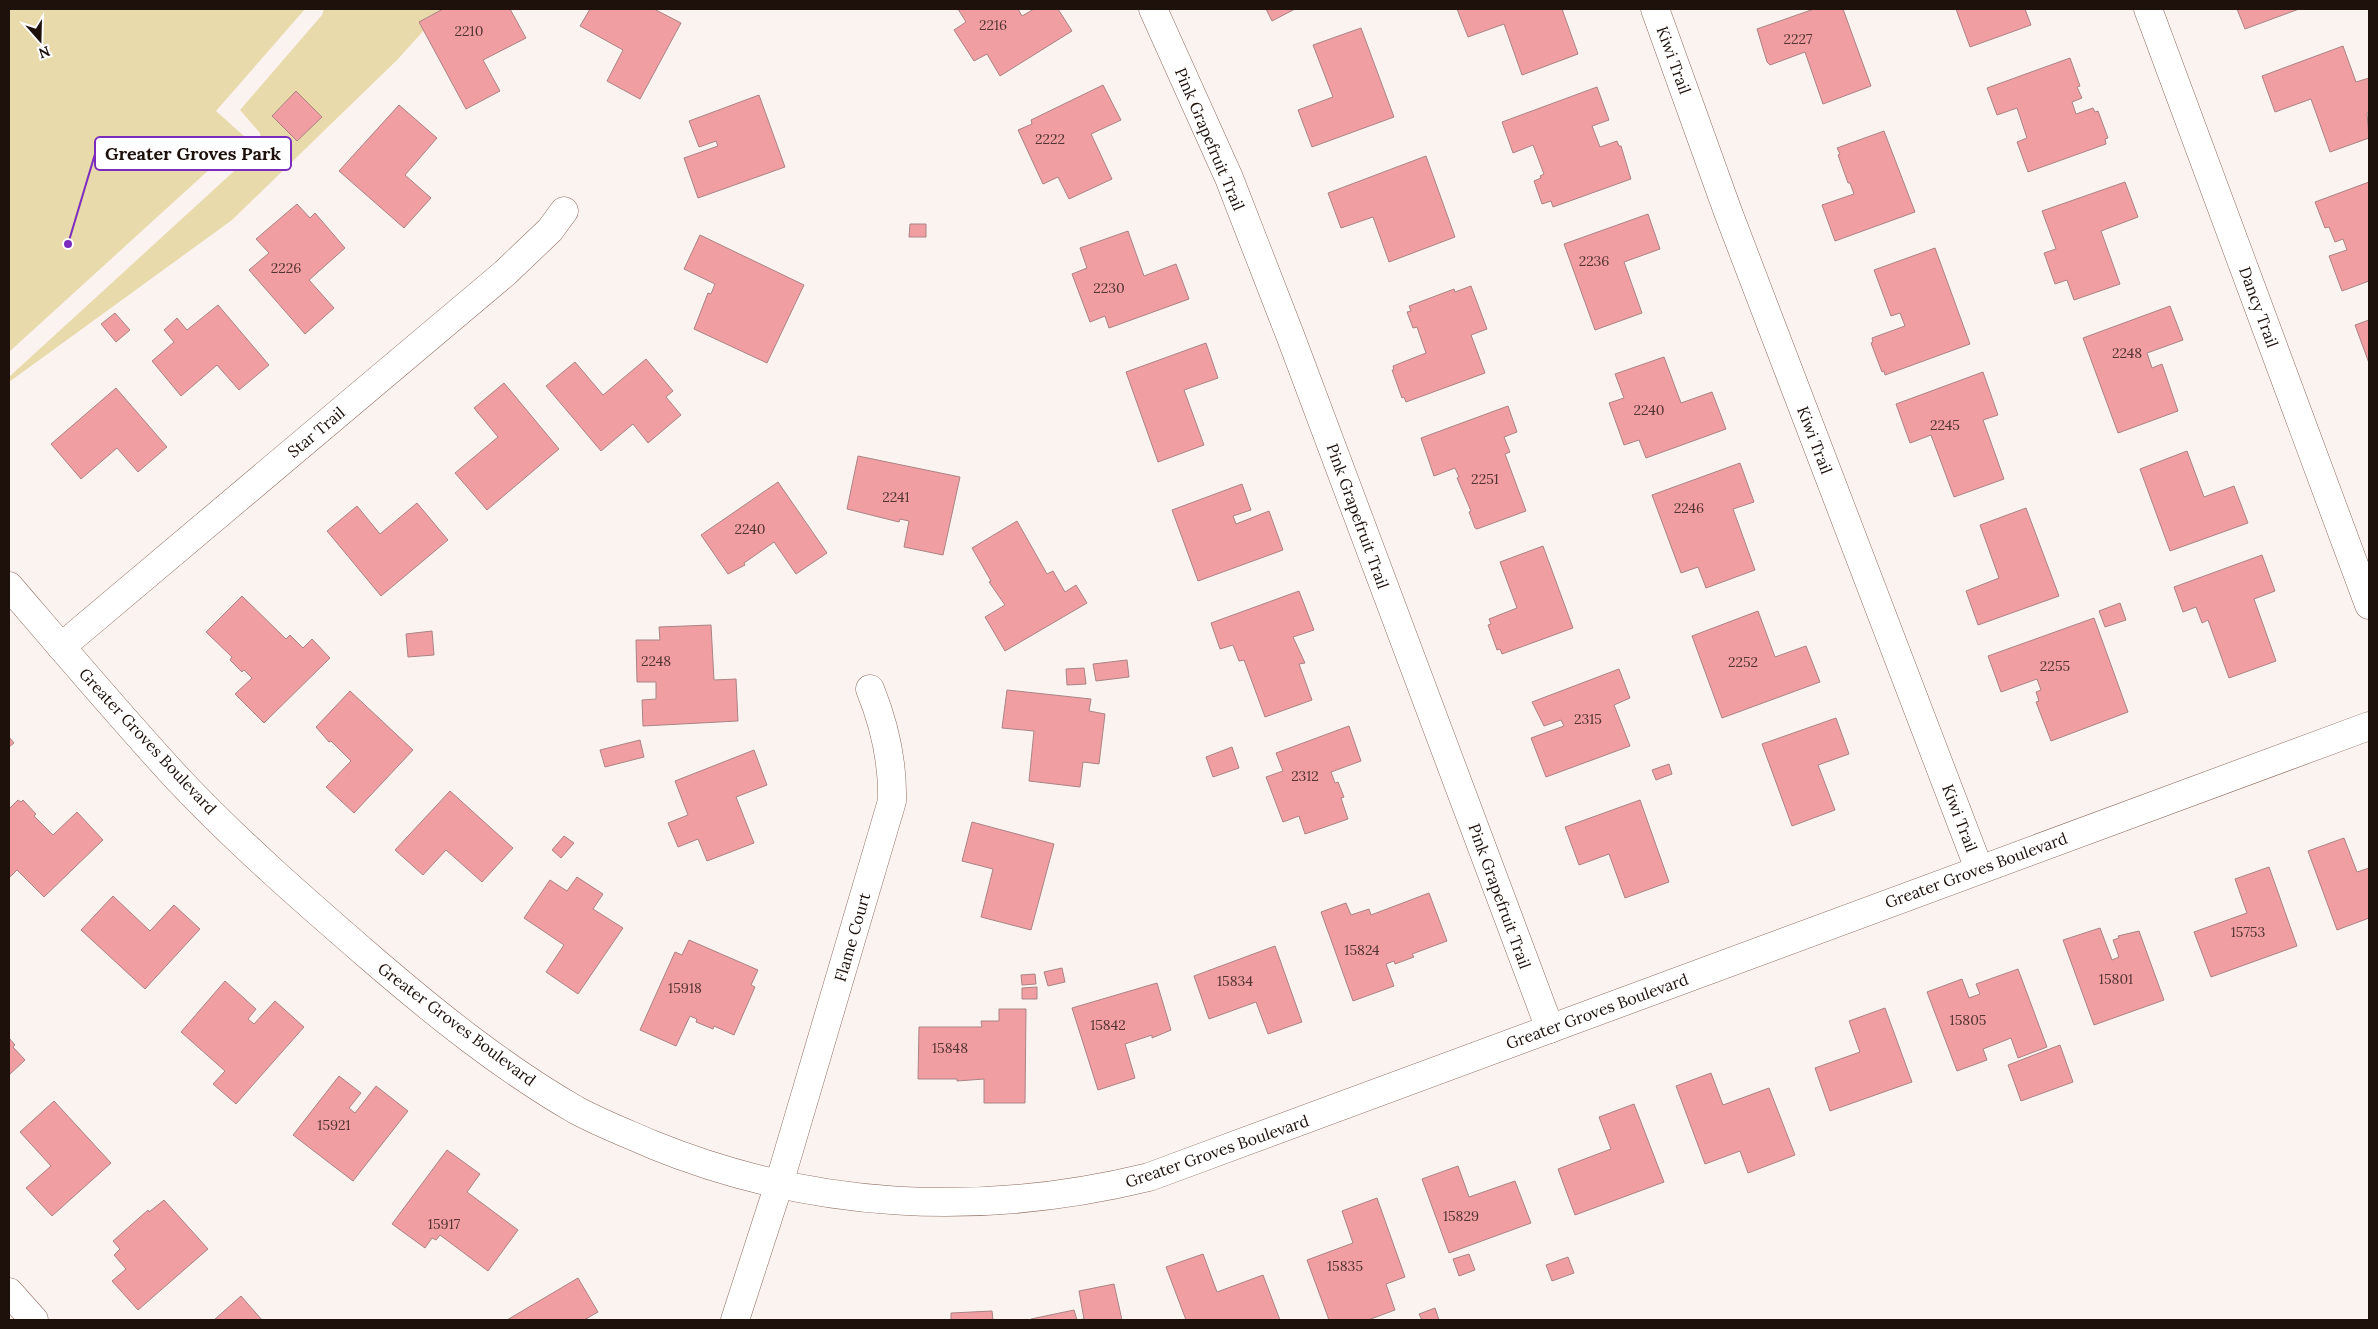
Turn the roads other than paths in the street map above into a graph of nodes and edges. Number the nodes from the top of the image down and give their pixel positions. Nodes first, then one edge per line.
1 (1154, 9) edge
2 (1655, 9) edge
3 (2148, 9) edge
4 (564, 211) dead end
5 (9, 586) edge
6 (2369, 604) edge
7 (61, 647) junction
8 (870, 689) dead end
9 (2369, 726) edge
10 (1979, 869) junction
11 (1550, 1029) junction
12 (779, 1184) junction
13 (9, 1292) edge
14 (34, 1320) edge
15 (735, 1320) edge

1 - 11 street, Pink Grapefruit Trail
2 - 10 street, Kiwi Trail
3 - 6 street, Dancy Trail
4 - 7 street, Star Trail
5 - 7 street, Greater Groves Boulevard
7 - 12 street, Greater Groves Boulevard
8 - 12 street, Flame Court
9 - 10 street, Greater Groves Boulevard
10 - 11 street, Greater Groves Boulevard
11 - 12 street, Greater Groves Boulevard
12 - 15 street, Flame Court
13 - 14 street

